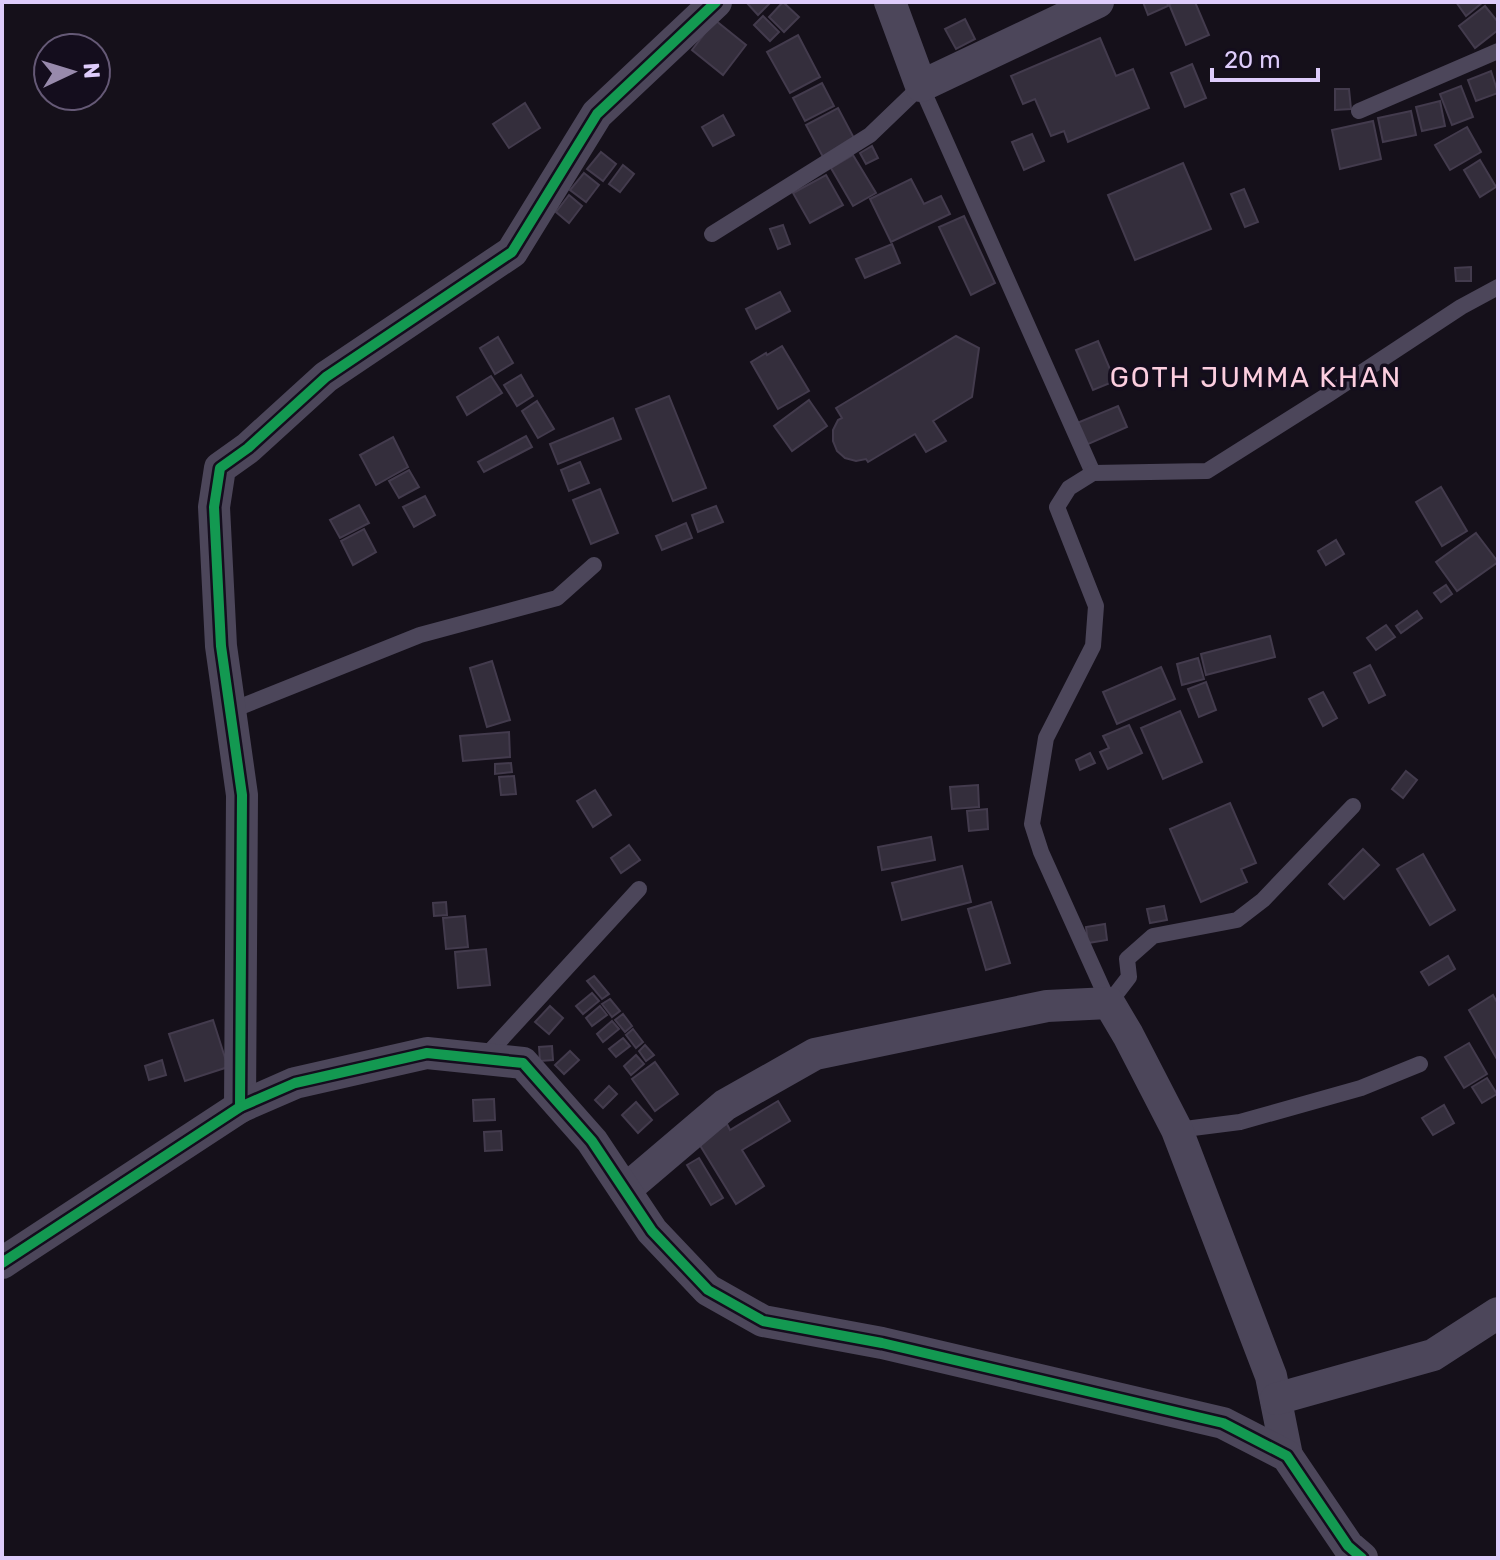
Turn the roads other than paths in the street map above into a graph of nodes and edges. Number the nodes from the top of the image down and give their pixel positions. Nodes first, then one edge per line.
1 (716, 2) edge
2 (890, 2) edge
3 (1098, 2) edge
4 (1498, 51) edge
5 (921, 86) junction
6 (1359, 111) dead end
7 (712, 234) dead end
8 (1498, 287) edge
9 (1093, 473) junction
10 (594, 565) dead end
11 (230, 711) junction
12 (1353, 806) dead end
13 (639, 889) dead end
14 (1109, 1003) junction
15 (483, 1059) junction
16 (1420, 1064) dead end
17 (240, 1107) junction
18 (1177, 1130) junction
19 (625, 1190) junction
20 (2, 1263) edge
21 (1498, 1313) edge
22 (1276, 1399) junction
23 (1287, 1456) junction
24 (1362, 1558) edge

1 - 11 street
2 - 5 street
3 - 5 street
4 - 6 lane
5 - 7 lane
5 - 9 lane
8 - 9 lane
9 - 14 lane
10 - 11 lane
11 - 17 street
12 - 14 lane
13 - 15 lane
14 - 18 street
14 - 19 street
15 - 17 street
15 - 19 street
16 - 18 lane
17 - 20 street
18 - 22 street
19 - 23 street
21 - 22 street
22 - 23 street
23 - 24 street

